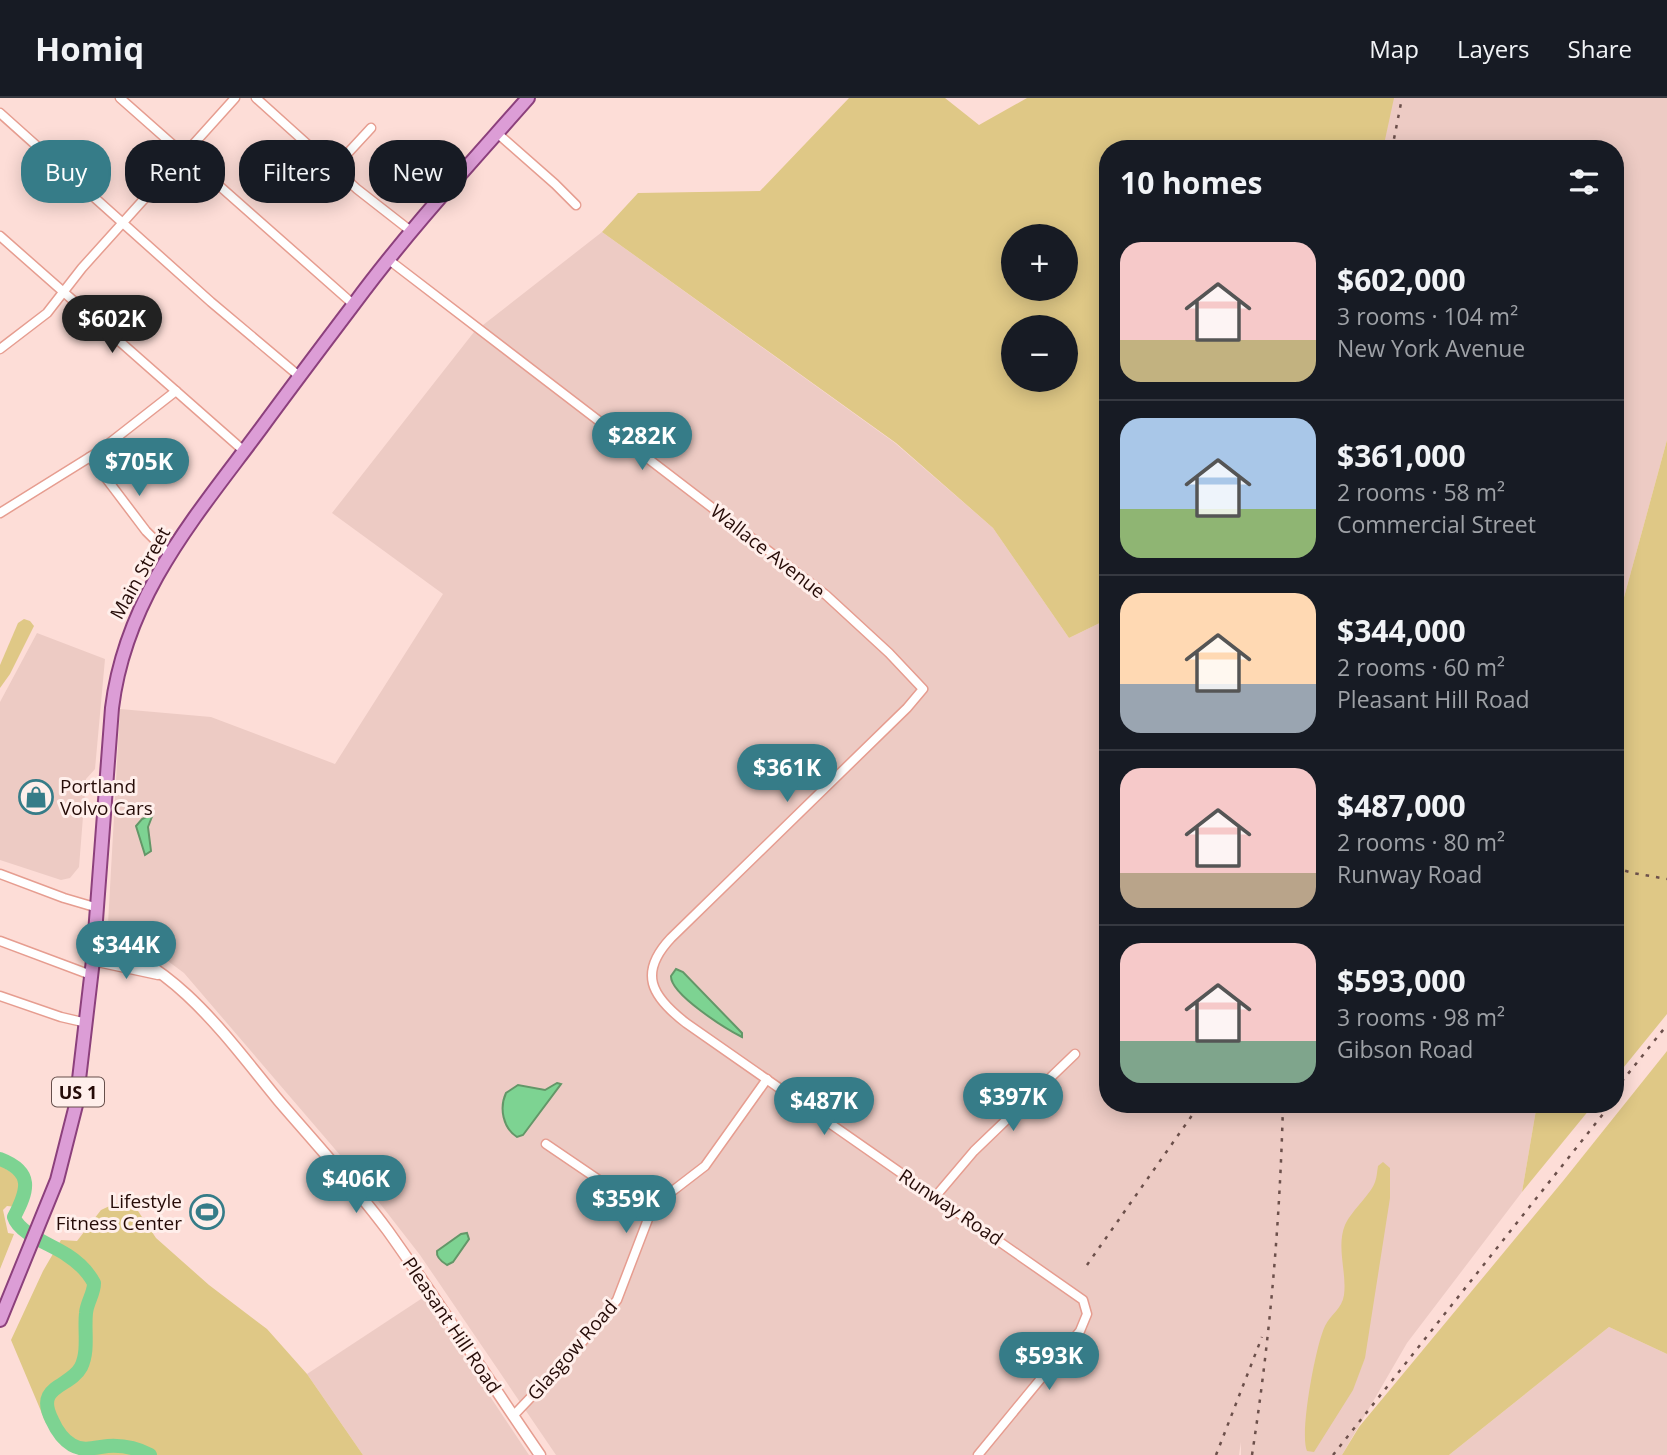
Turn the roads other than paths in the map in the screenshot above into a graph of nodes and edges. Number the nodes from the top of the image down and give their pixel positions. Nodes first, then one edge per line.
1 (120, 98) edge
2 (235, 98) edge
3 (256, 98) edge
4 (528, 98) edge
5 (0, 113) edge
6 (372, 128) dead end
7 (497, 133) junction
8 (167, 140) edge
9 (196, 140) edge
10 (303, 140) edge
11 (355, 145) edge
12 (355, 187) edge
13 (225, 191) edge
14 (140, 203) edge
15 (576, 205) dead end
16 (123, 223) junction
17 (412, 232) junction
18 (0, 236) edge
19 (389, 260) junction
20 (63, 293) junction
21 (353, 304) junction
22 (0, 349) edge
23 (299, 376) junction
24 (176, 391) junction
25 (244, 451) junction
26 (90, 457) junction
27 (0, 513) edge
28 (170, 555) junction
29 (907, 671) joint
30 (0, 874) edge
31 (98, 908) junction
32 (95, 940) junction
33 (0, 941) edge
34 (93, 960) junction
35 (91, 975) junction
36 (167, 978) junction
37 (0, 996) edge
38 (86, 1023) junction
39 (1075, 1054) dead end
40 (767, 1079) junction
41 (545, 1144) dead end
42 (935, 1197) junction
43 (649, 1214) junction
44 (0, 1320) edge
45 (513, 1416) junction
46 (540, 1455) edge
47 (978, 1455) edge

1 - 8 street
2 - 9 street
3 - 10 street
4 - 7 main road, Main Street / US 1
5 - 16 street
6 - 11 street
7 - 15 street
7 - 17 main road, Main Street / US 1
12 - 17 street
13 - 21 street
14 - 16 street
16 - 20 street
16 - 23 street
17 - 19 main road, Main Street / US 1
18 - 20 street
19 - 21 main road, Main Street / US 1
19 - 29 street, Wallace Avenue
20 - 22 street
20 - 24 street
21 - 23 main road, Main Street / US 1
23 - 25 main road, Main Street / US 1
24 - 25 street
24 - 26 street
25 - 28 main road, Main Street / US 1
26 - 27 street
26 - 28 street
28 - 31 main road, Main Street / US 1
29 - 40 street, Runway Road
30 - 31 street
31 - 32 main road, Main Street / US 1
32 - 34 main road, Main Street / US 1
32 - 36 street, Pleasant Hill Road
33 - 35 street
34 - 35 main road, Main Street / US 1
34 - 36 street, Pleasant Hill Road
35 - 38 main road, Main Street / US 1
36 - 45 street, Pleasant Hill Road
37 - 38 street
38 - 44 main road, Main Street / US 1
39 - 42 street
40 - 42 street, Runway Road
40 - 43 street, Glasgow Road
41 - 43 street
42 - 47 street, Runway Road
43 - 45 street, Glasgow Road
45 - 46 street, Pleasant Hill Road

